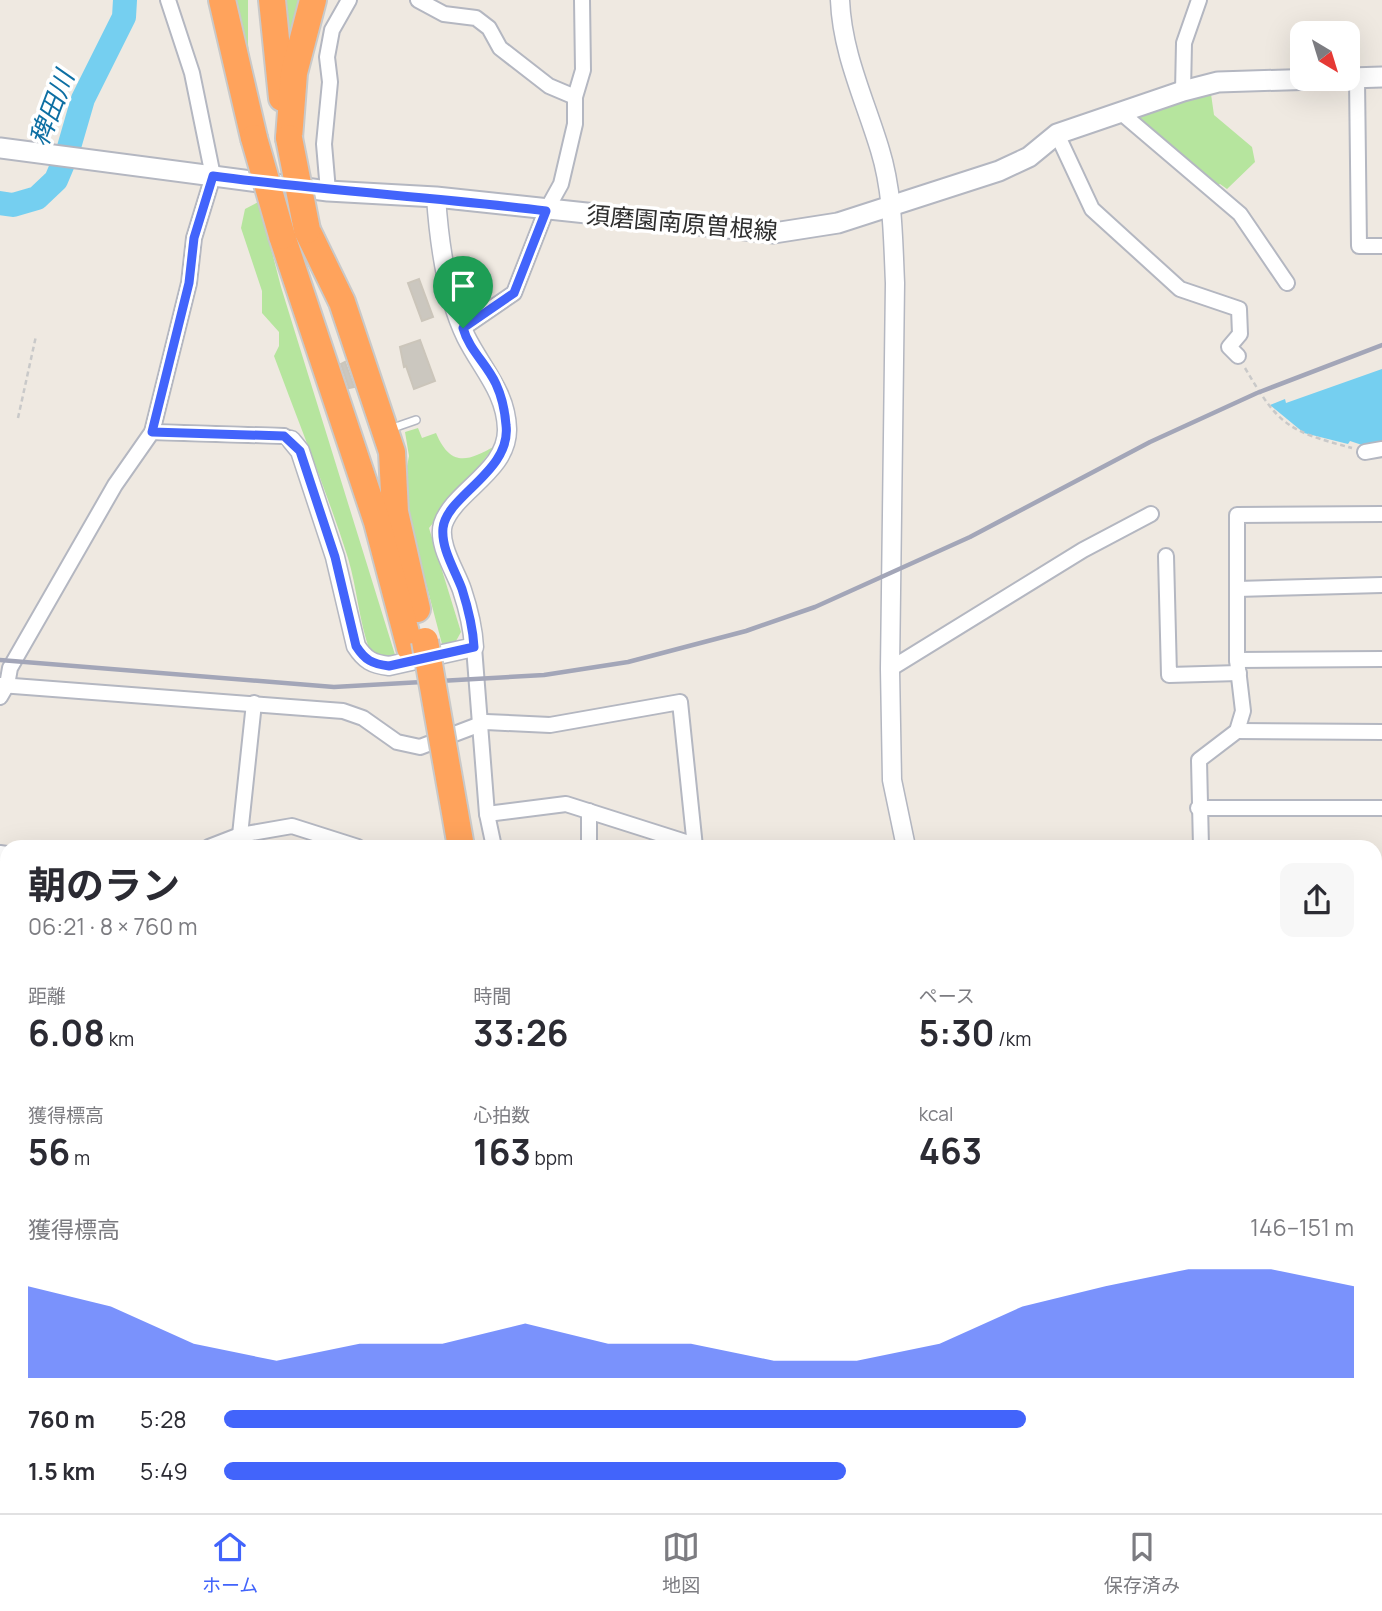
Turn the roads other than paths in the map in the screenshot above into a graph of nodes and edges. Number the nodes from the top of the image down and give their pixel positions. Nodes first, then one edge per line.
1 (168, 0) edge
2 (222, 0) edge
3 (254, 0) edge
4 (272, 0) edge
5 (313, 0) edge
6 (349, 0) edge
7 (418, 0) edge
8 (582, 0) edge
9 (840, 0) edge
10 (1199, 0) edge
11 (1382, 77) edge
12 (1360, 79) edge
13 (1290, 80) edge
14 (1183, 91) junction
15 (1357, 91) edge
16 (575, 97) junction
17 (1119, 111) junction
18 (1057, 134) junction
19 (270, 138) junction
20 (0, 148) edge
21 (213, 176) junction
22 (328, 191) junction
23 (436, 197) junction
24 (890, 204) junction
25 (546, 211) junction
26 (295, 233) junction
27 (1382, 246) edge
28 (1287, 283) dead end
29 (463, 328) junction
30 (1238, 356) road end
31 (416, 419) dead end
32 (386, 430) junction
33 (152, 432) junction
34 (291, 440) joint
35 (1382, 449) edge
36 (1365, 452) road end
37 (1151, 514) dead end
38 (1382, 514) edge
39 (1166, 556) dead end
40 (1382, 585) edge
41 (1237, 589) junction
42 (417, 645) junction
43 (474, 647) junction
44 (1382, 659) edge
45 (1238, 667) junction
46 (890, 669) junction
47 (2, 689) edge
48 (254, 703) junction
49 (478, 724) junction
50 (1237, 731) junction
51 (1382, 732) edge
52 (1198, 808) junction
53 (1382, 808) edge
54 (589, 811) junction
55 (487, 814) junction
56 (240, 835) junction
57 (227, 840) edge
58 (328, 840) edge
59 (445, 840) edge
60 (459, 840) edge
61 (493, 840) edge
62 (589, 840) edge
63 (677, 840) edge
64 (694, 840) edge
65 (905, 840) edge
66 (1200, 840) edge

1 - 21 street
2 - 19 highway
3 - 19 highway
4 - 19 highway
5 - 19 highway
6 - 22 street
7 - 16 street
8 - 16 street
9 - 24 street
10 - 14 street
11 - 12 main road, 須磨園南原曽根線
13 - 14 main road, 須磨園南原曽根線
14 - 17 main road, 須磨園南原曽根線
15 - 27 street
16 - 25 street
17 - 18 main road, 須磨園南原曽根線
17 - 28 street
18 - 24 main road, 須磨園南原曽根線
18 - 30 street
19 - 26 highway, bridge
19 - 26 highway, bridge
20 - 21 main road, 須磨園南原曽根線
21 - 22 main road, 須磨園南原曽根線
21 - 33 street
22 - 23 main road, 須磨園南原曽根線
23 - 25 main road, 須磨園南原曽根線
23 - 29 street
24 - 25 main road, 須磨園南原曽根線
24 - 46 street
25 - 29 street
26 - 32 highway
26 - 42 highway
29 - 43 street
31 - 32 lane
32 - 42 highway
33 - 34 street
33 - 47 street
34 - 43 street
35 - 36 street
37 - 46 street
38 - 41 street
39 - 45 street
40 - 41 street
41 - 45 street
42 - 59 highway
42 - 60 highway, bridge
43 - 49 street
44 - 45 street
45 - 50 street
46 - 65 street
47 - 48 street
48 - 49 street
48 - 56 street
49 - 55 street
49 - 64 street
50 - 51 street
50 - 52 street
52 - 53 street
52 - 66 street
54 - 55 street
54 - 62 street
54 - 63 street
55 - 61 street
56 - 57 street
56 - 58 street

